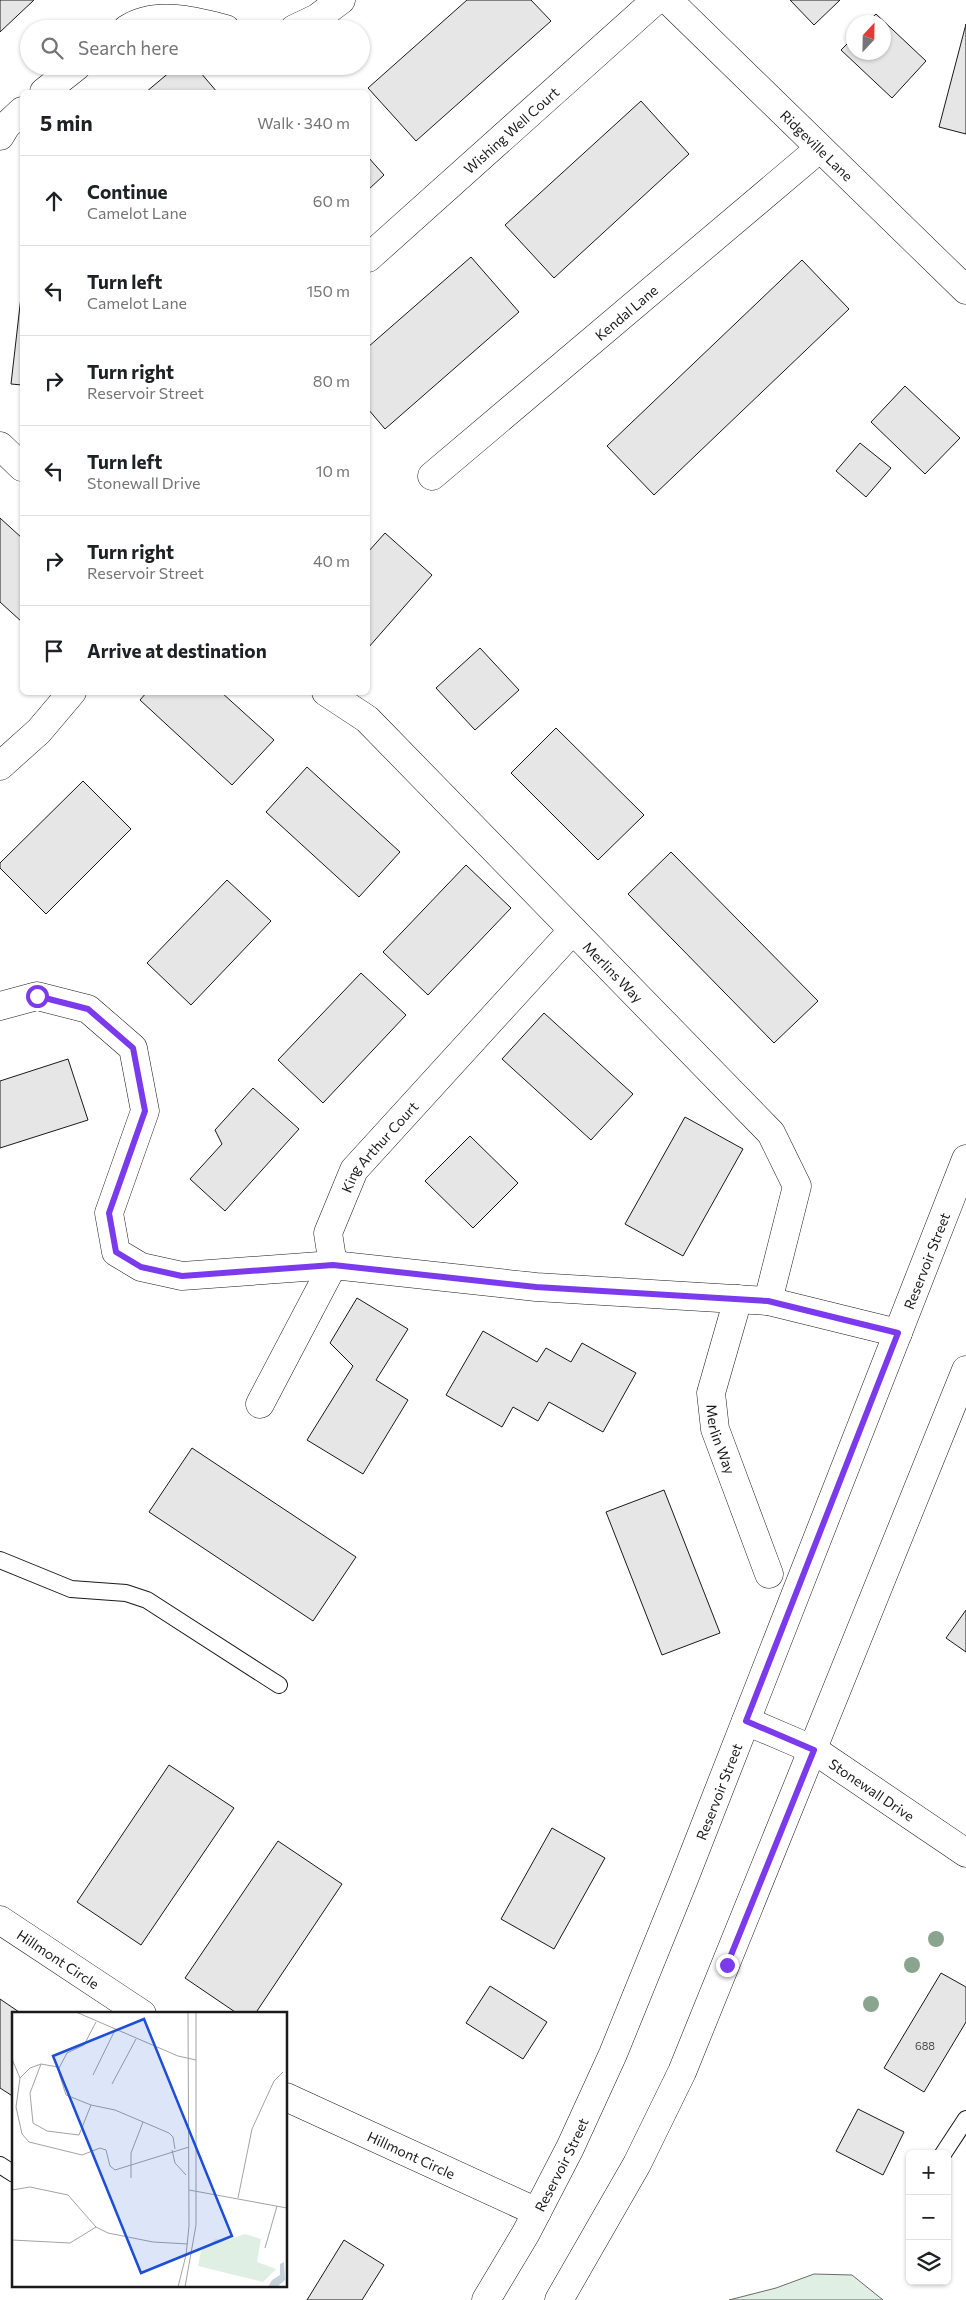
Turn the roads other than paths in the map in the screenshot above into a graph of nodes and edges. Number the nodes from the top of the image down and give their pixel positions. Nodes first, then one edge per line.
1 (341, 0) edge
2 (656, 0) edge
3 (668, 0) edge
4 (148, 20) edge
5 (182, 20) edge
6 (313, 20) edge
7 (66, 75) edge
8 (47, 90) edge
9 (819, 148) junction
10 (370, 256) edge
11 (966, 290) edge
12 (0, 446) edge
13 (20, 465) edge
14 (432, 476) dead end
15 (69, 695) edge
16 (331, 695) edge
17 (0, 766) edge
18 (573, 930) junction
19 (0, 1006) edge
20 (966, 1159) edge
21 (333, 1265) junction
22 (738, 1299) junction
23 (768, 1301) junction
24 (898, 1333) junction
25 (966, 1370) edge
26 (260, 1404) dead end
27 (0, 1560) edge
28 (769, 1574) dead end
29 (279, 1685) dead end
30 (746, 1721) junction
31 (814, 1750) junction
32 (966, 1853) edge
33 (0, 1920) edge
34 (139, 2012) edge
35 (288, 2098) edge
36 (966, 2119) edge
37 (946, 2150) edge
38 (0, 2165) edge
39 (12, 2173) edge
40 (537, 2212) junction
41 (486, 2300) edge
42 (559, 2300) edge

1 - 6 street
2 - 10 street, Wishing Well Court
3 - 9 street, Ridgeville Lane
4 - 5 street
7 - 8 street
9 - 11 street, Ridgeville Lane
9 - 14 street, Kendal Lane
12 - 13 street
15 - 17 street
16 - 18 street, Merlins Way
18 - 21 street, King Arthur Court
18 - 23 street, Merlins Way
19 - 21 street
20 - 24 street, Reservoir Street
21 - 22 street
21 - 26 street
22 - 23 street
22 - 28 street, Merlin Way
23 - 24 street
24 - 30 street, Reservoir Street
25 - 31 street
27 - 29 lane
30 - 31 street, Stonewall Drive
30 - 40 street, Reservoir Street
31 - 32 street, Stonewall Drive
31 - 42 street
33 - 34 street, Hillmont Circle
35 - 40 street, Hillmont Circle
36 - 37 lane
38 - 39 lane
40 - 41 street, Reservoir Street

